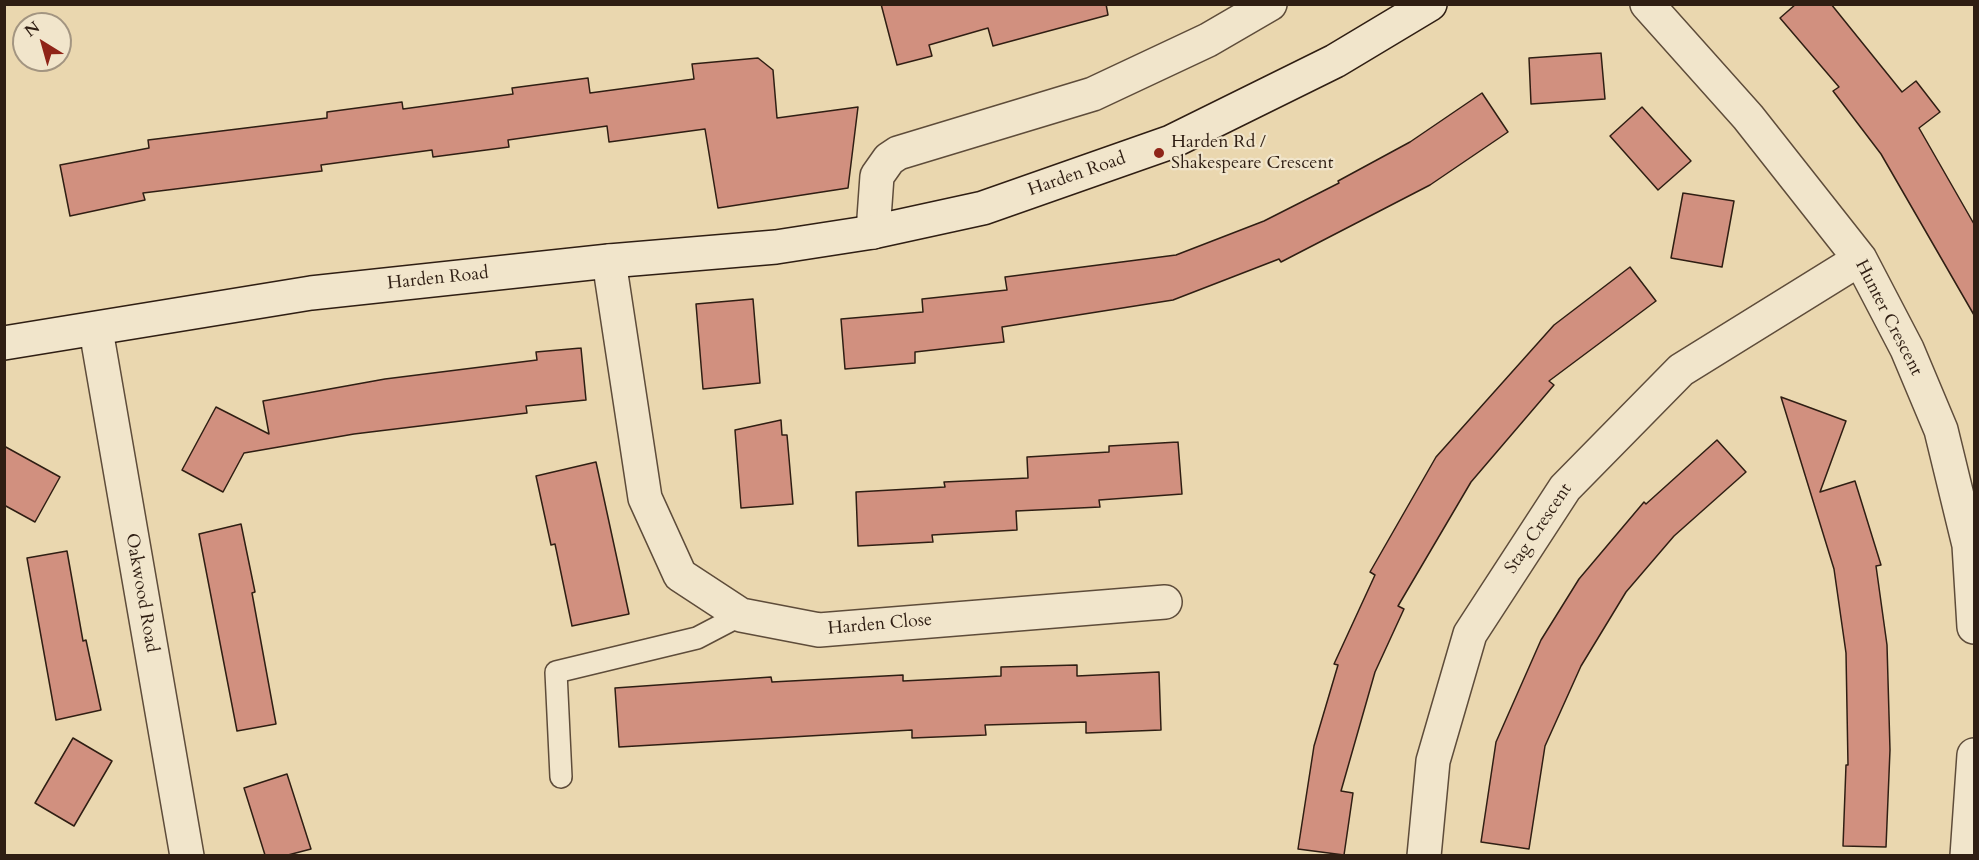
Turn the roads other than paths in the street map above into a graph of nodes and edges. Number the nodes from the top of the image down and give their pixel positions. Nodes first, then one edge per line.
1 (1270, 4) edge
2 (1430, 4) edge
3 (1647, 4) edge
4 (873, 232) junction
5 (1860, 259) junction
6 (609, 261) junction
7 (96, 330) junction
8 (4, 343) edge
9 (1164, 601) dead end
10 (741, 615) junction
11 (1974, 627) edge
12 (1974, 755) edge
13 (561, 777) dead end
14 (183, 854) edge
15 (1424, 855) edge
16 (1967, 855) edge

1 - 4 street
2 - 4 street, Harden Road
3 - 5 street, Hunter Crescent
4 - 6 street, Harden Road
5 - 11 street, Hunter Crescent
5 - 15 street, Stag Crescent
6 - 7 street, Harden Road
6 - 10 street, Harden Close
7 - 8 street, Harden Road
7 - 14 street, Oakwood Road
9 - 10 street, Harden Close
10 - 13 lane
12 - 16 street

